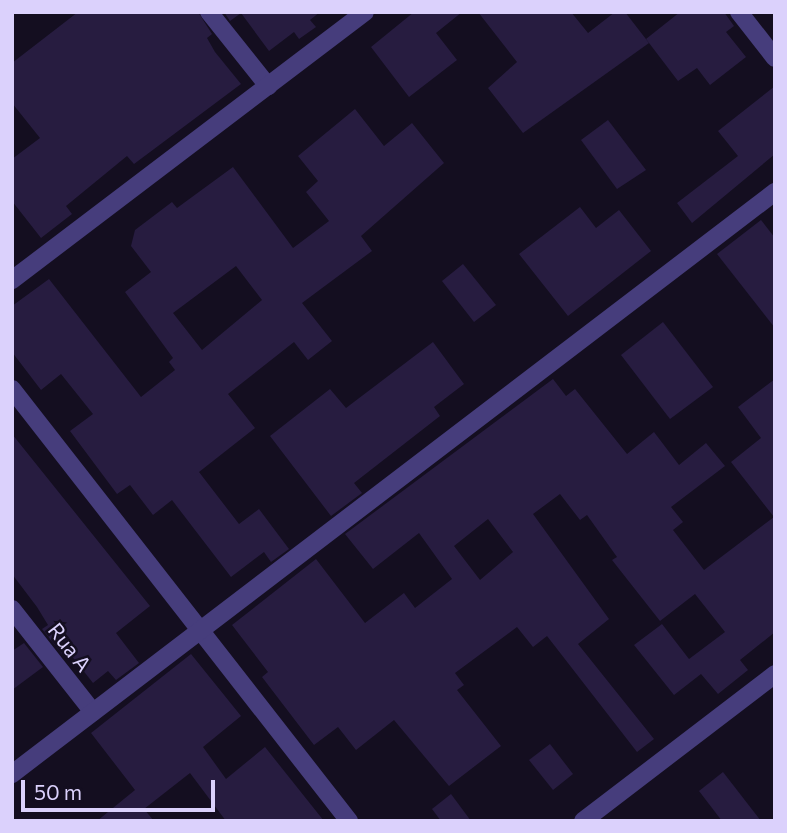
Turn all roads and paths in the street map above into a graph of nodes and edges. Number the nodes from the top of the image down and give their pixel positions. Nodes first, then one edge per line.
1 (209, 12) edge
2 (365, 12) edge
3 (739, 12) edge
4 (769, 39) edge
5 (775, 58) edge
6 (268, 86) junction
7 (775, 192) edge
8 (12, 280) edge
9 (12, 389) edge
10 (14, 614) edge
11 (200, 630) junction
12 (775, 674) edge
13 (93, 712) junction
14 (12, 774) edge
15 (349, 821) edge
16 (583, 821) edge

1 - 6 street
2 - 6 street
3 - 4 street
4 - 5 street
6 - 8 street
7 - 11 street
9 - 11 street
10 - 13 street, Rua A
11 - 13 street
11 - 15 street
12 - 16 street
13 - 14 street

